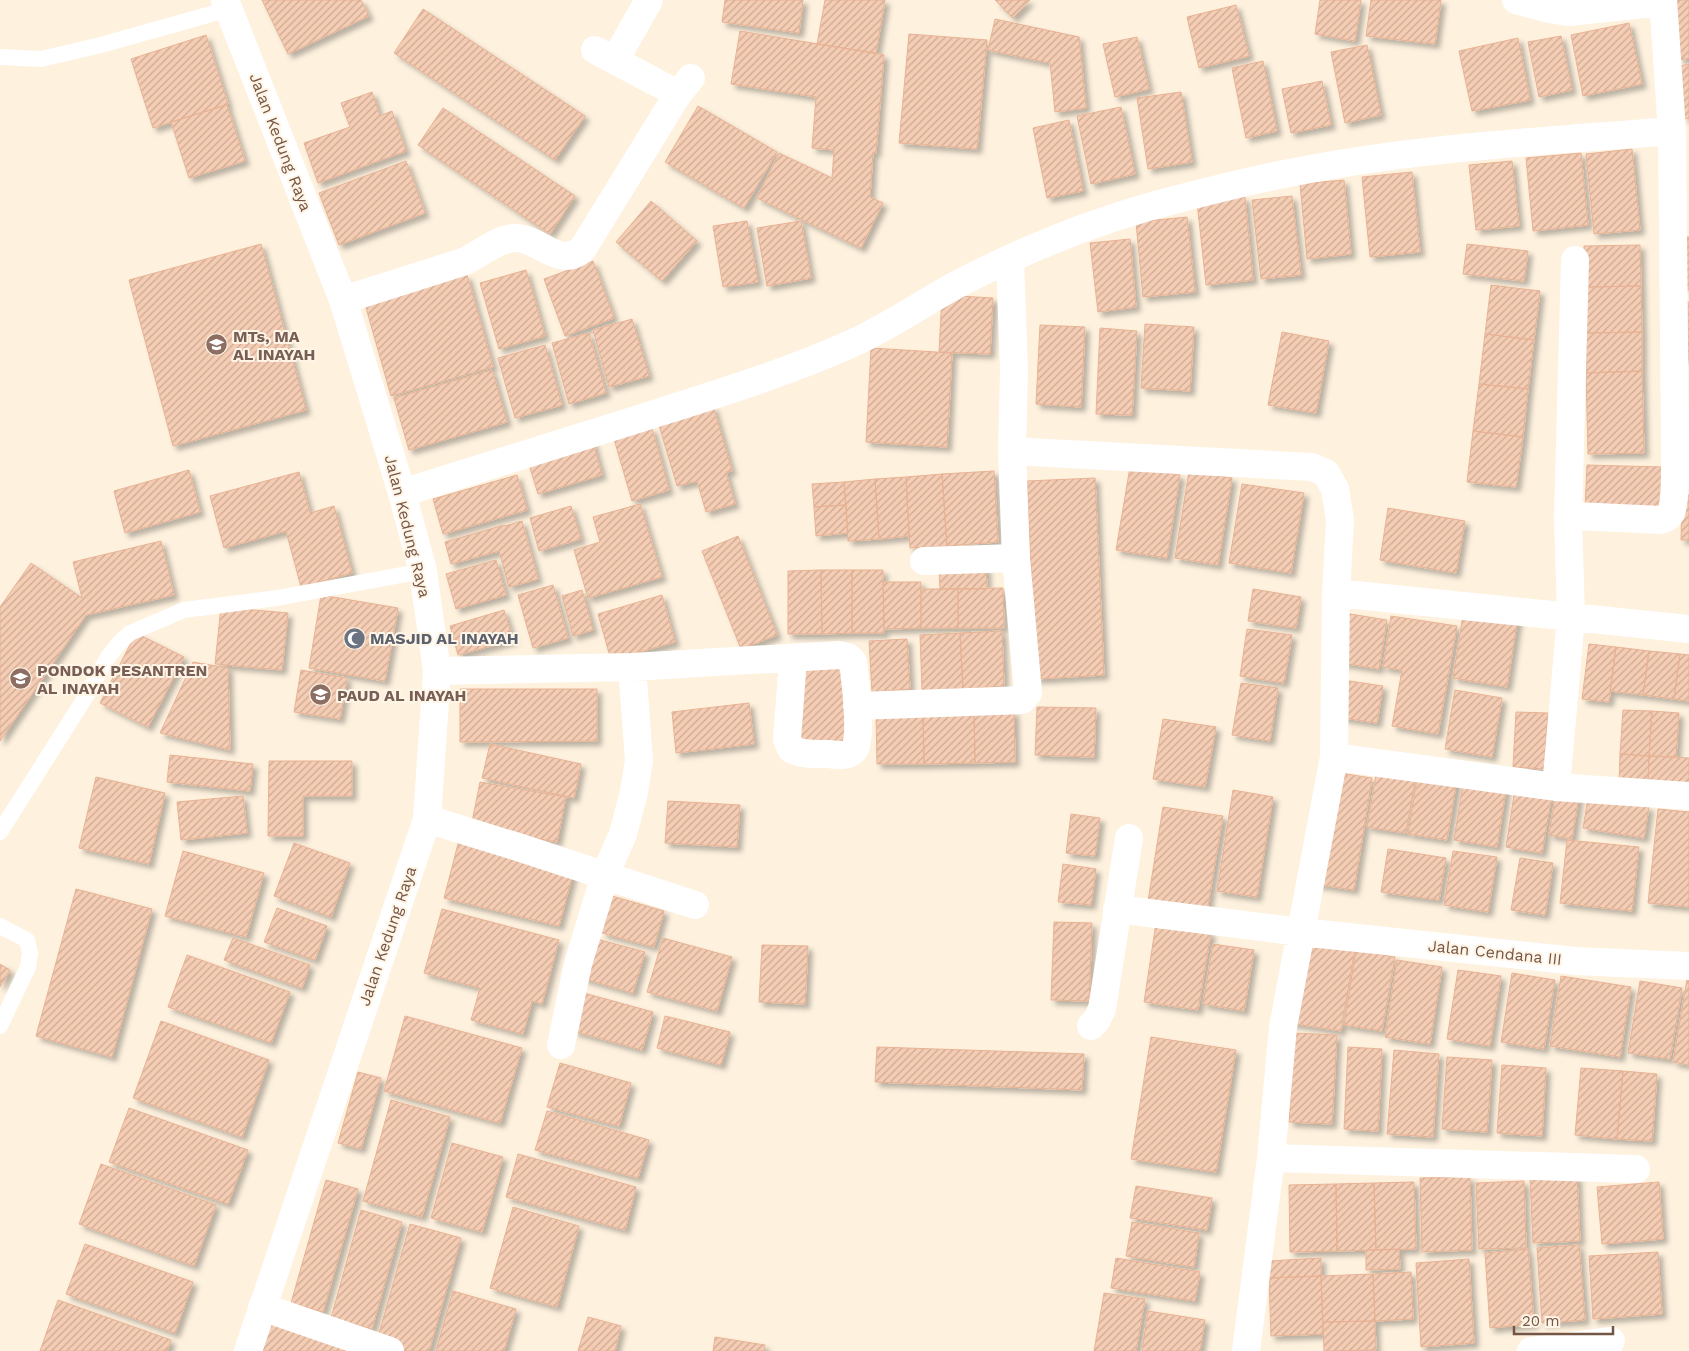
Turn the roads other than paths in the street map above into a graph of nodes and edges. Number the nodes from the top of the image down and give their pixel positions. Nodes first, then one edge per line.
1 (649, 0) edge
2 (1516, 0) edge
3 (1663, 1) edge
4 (227, 4) edge
5 (0, 57) edge
6 (1672, 131) junction
7 (1010, 259) junction
8 (1575, 260) dead end
9 (343, 300) junction
10 (1012, 451) junction
11 (1682, 479) edge
12 (402, 493) junction
13 (1568, 517) junction
14 (1016, 558) junction
15 (924, 561) dead end
16 (423, 571) junction
17 (1336, 593) junction
18 (1571, 617) junction
19 (1689, 629) edge
20 (793, 659) junction
21 (632, 667) junction
22 (437, 671) junction
23 (857, 706) junction
24 (1334, 757) junction
25 (1556, 787) junction
26 (1689, 796) edge
27 (427, 819) junction
28 (0, 832) edge
29 (1129, 838) dead end
30 (605, 875) junction
31 (695, 905) dead end
32 (1118, 909) junction
33 (0, 926) edge
34 (1301, 932) junction
35 (1689, 966) edge
36 (0, 1026) edge
37 (1091, 1026) dead end
38 (561, 1045) dead end
39 (1271, 1158) junction
40 (1636, 1169) dead end
41 (262, 1306) junction
42 (1612, 1341) dead end
43 (248, 1351) edge
44 (390, 1351) edge
45 (1246, 1351) edge
46 (1531, 1351) edge

1 - 9 street
2 - 3 street
3 - 6 street
4 - 5 lane
4 - 9 street, Jalan Kedung Raya
6 - 7 street
6 - 11 street
7 - 10 street
7 - 12 street
8 - 13 street
9 - 12 street, Jalan Kedung Raya
10 - 14 street
10 - 17 street
11 - 13 street
12 - 16 street, Jalan Kedung Raya
13 - 18 street
14 - 15 street
14 - 23 street
16 - 22 street, Jalan Kedung Raya
16 - 28 lane
17 - 18 street
17 - 24 street
18 - 19 street
18 - 25 street
20 - 21 street
20 - 23 street
20 - 23 street
21 - 22 street
21 - 30 street
22 - 27 street, Jalan Kedung Raya
24 - 25 street
24 - 34 street
25 - 26 street
27 - 30 street
27 - 41 street, Jalan Kedung Raya
29 - 32 street
30 - 31 street
30 - 38 street
32 - 34 street, Jalan Cendana III
32 - 37 street
33 - 36 lane
34 - 35 street, Jalan Cendana III
34 - 39 street
39 - 40 street
39 - 45 street
41 - 43 street, Jalan Kedung Raya
41 - 44 street
42 - 46 street

